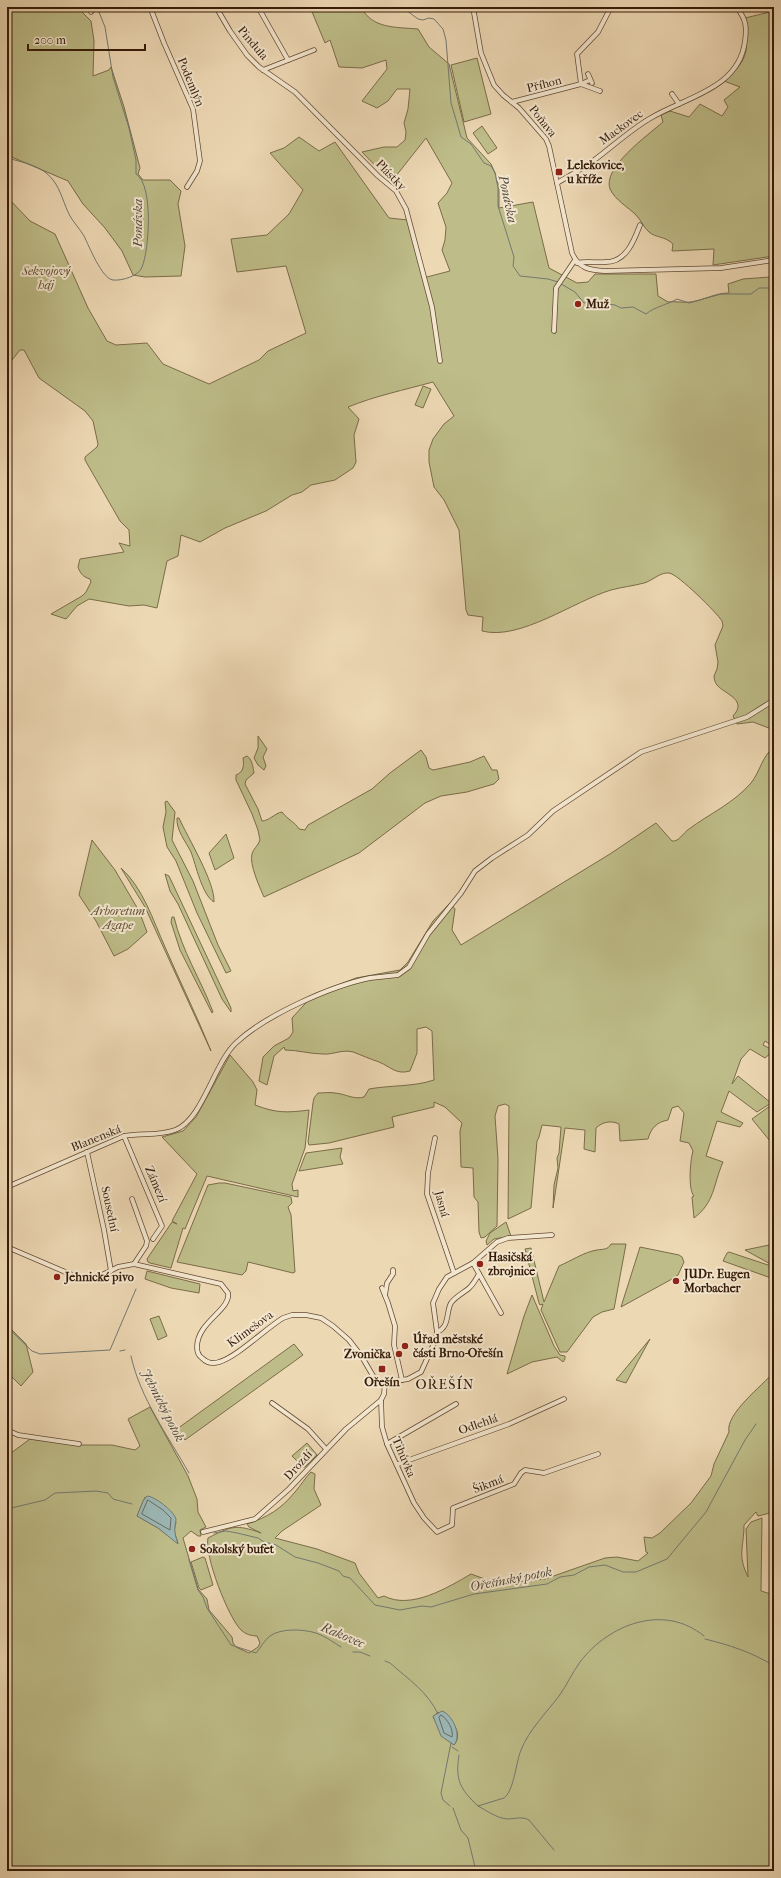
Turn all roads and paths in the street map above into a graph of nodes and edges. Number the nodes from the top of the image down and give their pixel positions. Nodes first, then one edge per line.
1 (150, 7) edge
2 (216, 7) edge
3 (258, 7) edge
4 (473, 7) edge
5 (611, 7) edge
6 (737, 8) edge
7 (314, 50) dead end
8 (288, 60) junction
9 (263, 70) junction
10 (588, 74) dead end
11 (581, 84) junction
12 (600, 91) dead end
13 (672, 94) dead end
14 (512, 102) junction
15 (679, 104) junction
16 (557, 183) junction
17 (187, 188) dead end
18 (640, 225) dead end
19 (774, 260) edge
20 (576, 261) junction
21 (554, 331) dead end
22 (440, 361) dead end
23 (774, 652) edge
24 (774, 666) edge
25 (774, 700) edge
26 (124, 1136) junction
27 (435, 1138) dead end
28 (87, 1152) junction
29 (7, 1187) edge
30 (132, 1200) dead end
31 (552, 1235) dead end
32 (153, 1239) dead end
33 (7, 1247) edge
34 (473, 1263) junction
35 (134, 1264) junction
36 (393, 1270) dead end
37 (111, 1271) junction
38 (454, 1273) junction
39 (479, 1274) junction
40 (382, 1288) dead end
41 (385, 1296) junction
42 (501, 1313) dead end
43 (437, 1332) junction
44 (402, 1380) junction
45 (385, 1382) junction
46 (564, 1399) dead end
47 (381, 1400) junction
48 (272, 1403) dead end
49 (456, 1404) dead end
50 (7, 1430) edge
51 (79, 1444) dead end
52 (387, 1444) junction
53 (326, 1449) junction
54 (598, 1454) dead end
55 (398, 1464) junction
56 (424, 1518) joint
57 (203, 1532) dead end

1 - 17 street, Podemlýn
2 - 9 street, Pindula
3 - 8 street
4 - 14 street, Poňava
5 - 11 street
6 - 15 street, Mackovec
7 - 8 street
8 - 9 street
9 - 22 street, Plástky
10 - 11 street, Příhon
11 - 12 street
11 - 14 street, Příhon
13 - 15 street
14 - 16 street, Poňava
15 - 16 street, Mackovec
16 - 20 street, Poňava
18 - 20 street
19 - 20 street
20 - 21 street
23 - 24 street
25 - 26 street, Blanenská
26 - 28 street, Blanenská
26 - 32 street, Zámezí
27 - 38 street, Jasná
28 - 29 street, Blanenská
28 - 37 street, Sousední
30 - 35 street
31 - 34 street
33 - 37 street
34 - 38 street
34 - 39 street
35 - 37 street
35 - 45 street, Klimešova
36 - 41 street
38 - 43 street
39 - 42 street
39 - 43 street
40 - 41 street
41 - 44 street
43 - 44 street
44 - 45 street
45 - 47 street
46 - 55 street, Odlehlá
47 - 52 street, Tihůvka
47 - 53 street, Drozdí
48 - 53 street
49 - 52 street
50 - 51 street
52 - 55 street, Tihůvka
53 - 57 street, Drozdí
54 - 56 street, Šikmá
55 - 56 street, Tihůvka

